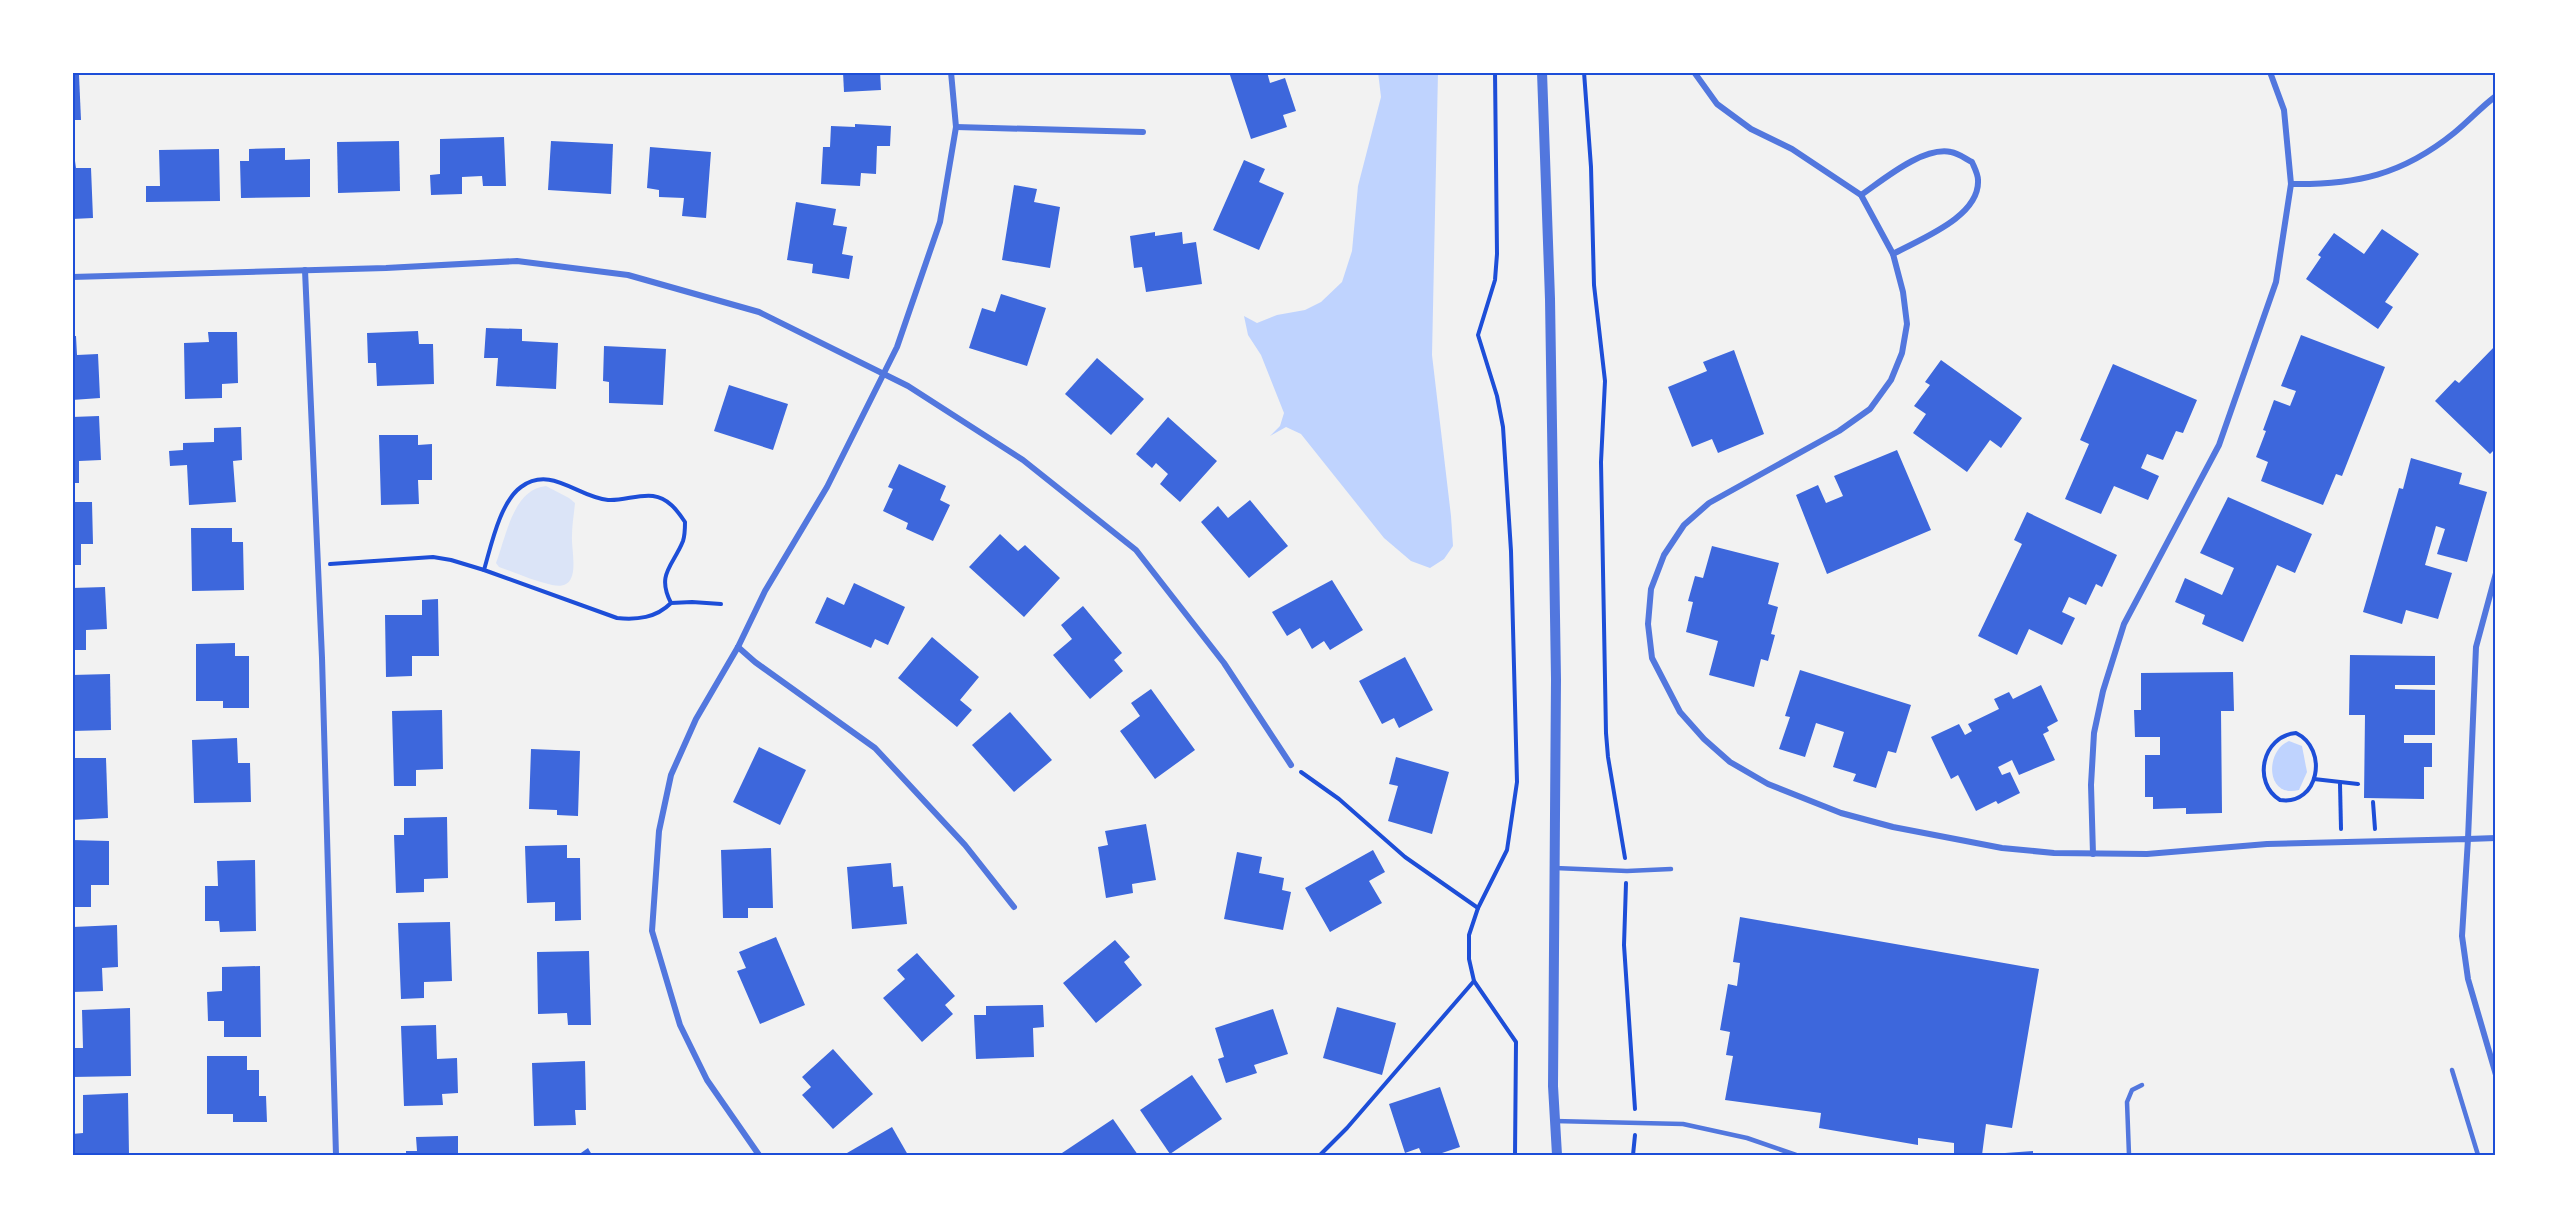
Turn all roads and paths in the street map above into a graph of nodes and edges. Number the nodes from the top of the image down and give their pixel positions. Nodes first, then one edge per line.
1 (951, 72) edge
2 (1495, 72) edge
3 (1542, 72) edge
4 (1584, 72) edge
5 (1694, 72) edge
6 (2270, 72) edge
7 (2496, 96) edge
8 (956, 127) junction
9 (1143, 132) dead end
10 (2291, 184) junction
11 (1861, 195) junction
12 (1893, 254) junction
13 (305, 270) junction
14 (72, 277) edge
15 (885, 373) junction
16 (318, 564) junction
17 (484, 570) junction
18 (2496, 573) edge
19 (670, 603) junction
20 (721, 604) dead end
21 (738, 647) junction
22 (1291, 765) joint
23 (2314, 778) junction
24 (2340, 784) junction
25 (2358, 784) dead end
26 (2373, 802) dead end
27 (2496, 837) edge
28 (2468, 839) junction
29 (2340, 842) junction
30 (2375, 842) junction
31 (2093, 854) junction
32 (1555, 868) junction
33 (1671, 869) dead end
34 (1627, 871) junction
35 (1014, 907) dead end
36 (1478, 908) junction
37 (1474, 981) junction
38 (2452, 1070) dead end
39 (2496, 1075) edge
40 (2142, 1085) dead end
41 (1554, 1120) junction
42 (1636, 1123) junction
43 (336, 1155) edge
44 (759, 1155) edge
45 (1320, 1155) edge
46 (1515, 1155) edge
47 (1557, 1155) edge
48 (1633, 1155) edge
49 (1796, 1155) edge
50 (2129, 1155) edge
51 (2478, 1155) edge

1 - 8 street
2 - 36 path
3 - 32 street
4 - 34 path
5 - 11 street
6 - 10 street
7 - 10 street
8 - 9 street
8 - 15 street
10 - 31 street
11 - 12 street
11 - 12 street
12 - 31 street
13 - 14 street
13 - 15 street
13 - 16 street
15 - 21 street
15 - 22 street
16 - 17 path
16 - 43 street
17 - 19 path
17 - 19 path
18 - 28 street
19 - 20 path
21 - 35 street
21 - 44 street
22 - 36 path
23 - 23 path
23 - 24 path
24 - 25 path
24 - 29 path
26 - 30 path
27 - 28 street
28 - 30 street
28 - 39 street
29 - 30 street
29 - 31 street
32 - 34 lane
32 - 41 street
33 - 34 lane
34 - 42 path
36 - 37 path
37 - 45 path
37 - 46 path
38 - 51 lane
40 - 50 lane
41 - 42 lane
41 - 47 street
42 - 48 path
42 - 49 lane

